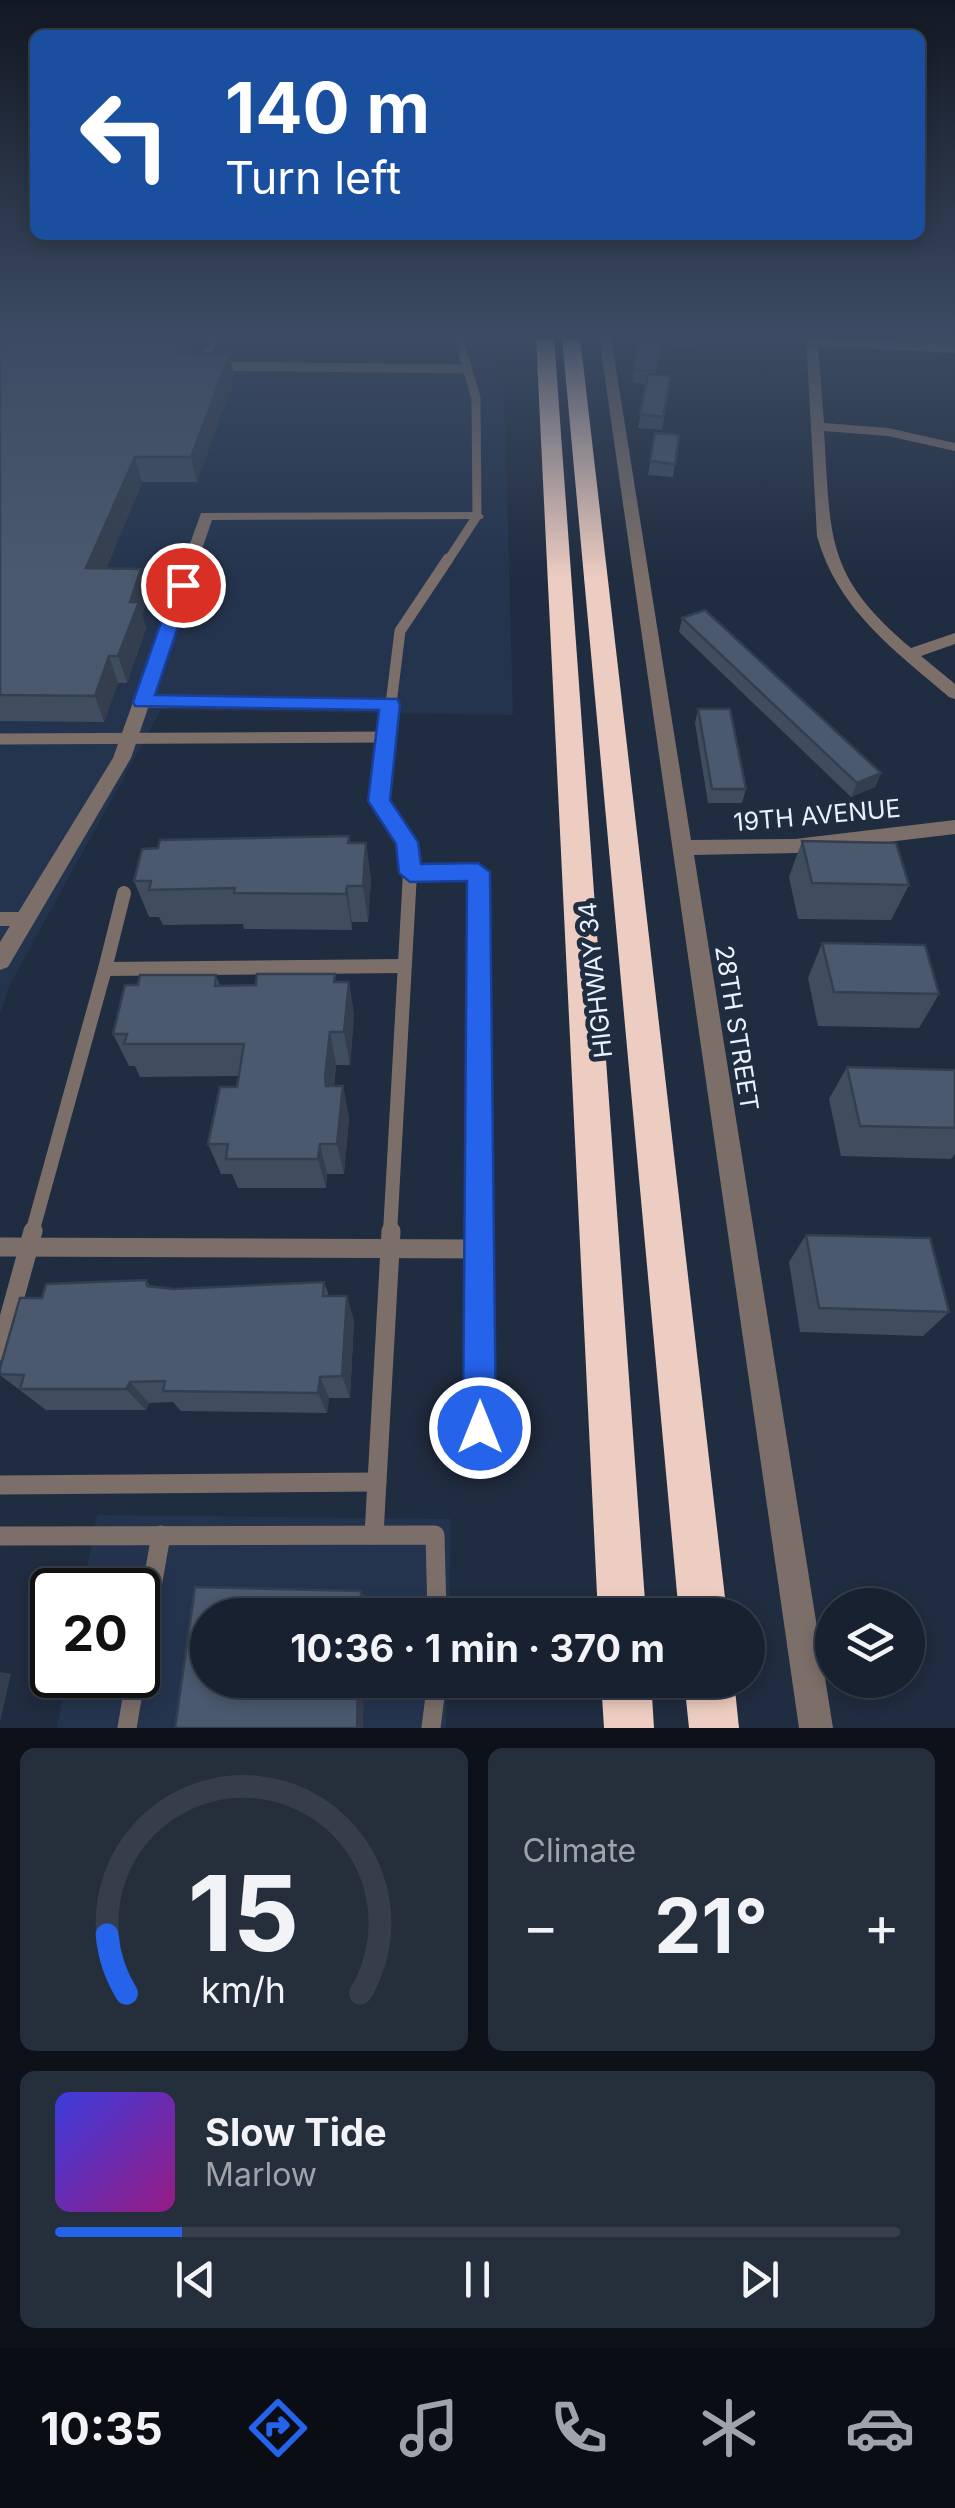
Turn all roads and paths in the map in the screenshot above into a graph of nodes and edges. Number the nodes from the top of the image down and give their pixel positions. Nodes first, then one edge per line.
1 (476, 418) edge
2 (543, 418) edge
3 (551, 418) edge
4 (579, 418) edge
5 (617, 418) edge
6 (817, 418) edge
7 (818, 427) junction
8 (955, 447) edge
9 (554, 457) junction
10 (478, 516) junction
11 (955, 638) edge
12 (911, 654) junction
13 (955, 693) edge
14 (142, 702) junction
15 (390, 704) junction
16 (130, 737) junction
17 (388, 737) junction
18 (0, 740) edge
19 (955, 827) edge
20 (683, 848) junction
21 (410, 873) junction
22 (124, 893) dead end
23 (0, 919) edge
24 (26, 919) junction
25 (0, 961) edge
26 (404, 966) junction
27 (105, 969) junction
28 (0, 1247) edge
29 (29, 1247) junction
30 (392, 1247) junction
31 (480, 1249) junction
32 (0, 1350) edge
33 (480, 1428) dead end
34 (377, 1482) junction
35 (0, 1485) edge
36 (161, 1535) junction
37 (374, 1535) junction
38 (0, 1536) edge
39 (155, 1568) edge
40 (437, 1598) edge
41 (621, 1598) edge
42 (701, 1598) edge
43 (132, 1698) edge
44 (435, 1698) edge
45 (627, 1698) edge
46 (712, 1698) edge
47 (126, 1728) edge
48 (431, 1728) edge
49 (629, 1728) edge
50 (714, 1728) edge
51 (816, 1728) edge

1 - 10 lane
2 - 9 highway
3 - 9 highway, HIGHWAY 34
4 - 42 highway, HIGHWAY 34
5 - 20 street, 28TH STREET
6 - 7 street
7 - 8 street
7 - 12 street
9 - 41 highway, HIGHWAY 34
10 - 14 street
10 - 15 lane
11 - 12 street
12 - 13 street
14 - 15 lane
14 - 16 street
15 - 17 lane
16 - 17 lane
16 - 18 lane
16 - 24 street
17 - 21 lane
19 - 20 street, 19TH AVENUE
20 - 51 street, 28TH STREET
21 - 26 lane
21 - 31 lane
22 - 27 lane
23 - 24 lane
24 - 25 street
26 - 27 lane
26 - 30 lane
27 - 29 lane
28 - 29 lane
29 - 30 lane
29 - 32 lane
30 - 31 lane
30 - 34 lane
31 - 33 lane
34 - 35 lane
34 - 37 lane
36 - 37 lane
36 - 38 lane
36 - 39 lane
37 - 40 lane
43 - 47 lane
44 - 48 lane
45 - 49 highway
46 - 50 highway

